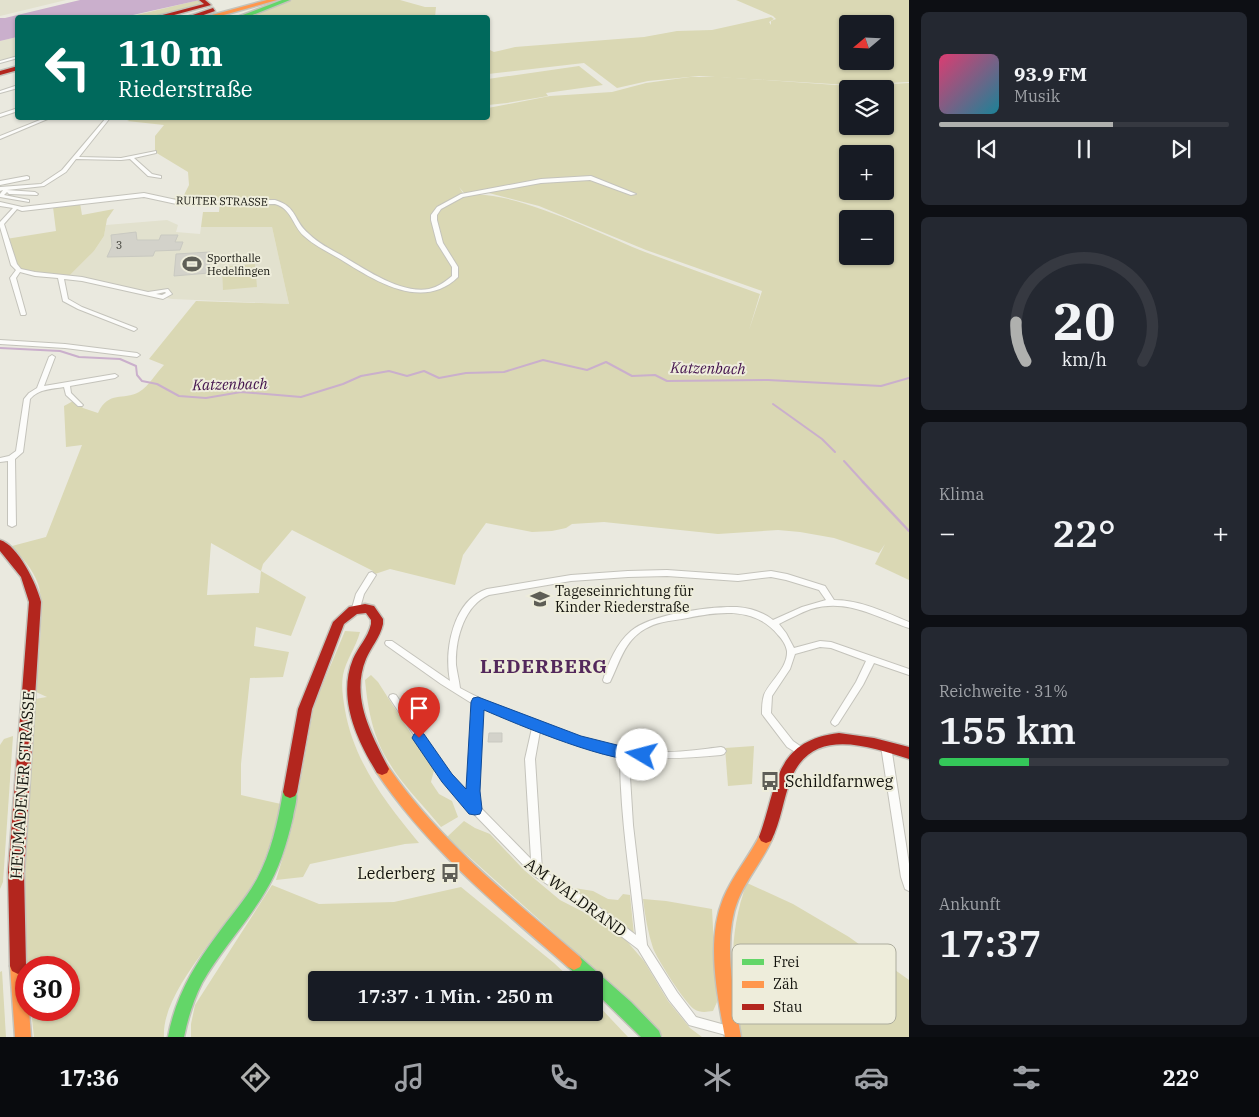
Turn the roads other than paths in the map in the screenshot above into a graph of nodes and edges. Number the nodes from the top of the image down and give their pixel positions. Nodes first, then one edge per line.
1 (203, 0) edge
2 (237, 0) edge
3 (250, 0) edge
4 (261, 0) edge
5 (274, 0) edge
6 (287, 0) edge
7 (168, 15) edge
8 (191, 15) edge
9 (198, 15) edge
10 (208, 15) edge
11 (216, 15) edge
12 (246, 15) edge
13 (15, 59) edge
14 (0, 62) edge
15 (15, 67) edge
16 (0, 71) edge
17 (15, 87) edge
18 (10, 89) junction
19 (15, 91) edge
20 (0, 92) edge
21 (15, 110) edge
22 (0, 116) edge
23 (43, 120) edge
24 (106, 120) edge
25 (0, 138) edge
26 (154, 152) dead end
27 (131, 157) junction
28 (76, 158) junction
29 (159, 177) dead end
30 (27, 178) dead end
31 (0, 183) edge
32 (42, 185) junction
33 (2, 191) edge
34 (35, 194) junction
35 (633, 194) dead end
36 (27, 201) junction
37 (0, 204) edge
38 (22, 208) junction
39 (15, 209) junction
40 (1, 225) edge
41 (19, 270) junction
42 (61, 276) junction
43 (146, 294) dead end
44 (24, 314) dead end
45 (134, 329) dead end
46 (0, 342) edge
47 (137, 355) dead end
48 (52, 357) dead end
49 (115, 376) dead end
50 (67, 386) junction
51 (40, 389) junction
52 (80, 405) dead end
53 (12, 458) junction
54 (0, 460) edge
55 (12, 525) dead end
56 (0, 544) edge
57 (372, 575) dead end
58 (831, 602) junction
59 (356, 608) junction
60 (773, 623) junction
61 (909, 625) edge
62 (389, 642) dead end
63 (791, 652) junction
64 (871, 660) junction
65 (909, 672) edge
66 (607, 680) dead end
67 (456, 688) junction
68 (394, 697) dead end
69 (478, 702) junction
70 (835, 722) dead end
71 (537, 726) junction
72 (886, 746) junction
73 (721, 751) dead end
74 (800, 751) junction
75 (625, 753) junction
76 (909, 753) edge
77 (475, 809) junction
78 (906, 855) edge
79 (536, 872) junction
80 (909, 886) edge
81 (642, 946) junction
82 (732, 1034) edge
83 (23, 1037) edge
84 (176, 1037) edge
85 (652, 1037) edge

1 - 7 main road
2 - 8 main road
3 - 9 main road
4 - 10 main road
5 - 11 main road
6 - 12 main road
13 - 14 street
15 - 16 main road
17 - 18 street
18 - 19 street
18 - 20 street
21 - 22 street
23 - 25 street
24 - 28 street
26 - 27 street
27 - 28 street
27 - 29 street
28 - 32 street
30 - 31 street
32 - 33 street
32 - 34 street
33 - 34 street
33 - 36 street
34 - 36 street
35 - 38 street, RUITER STRASSE
36 - 38 street
37 - 39 street, RUITER STRASSE
38 - 39 street, RUITER STRASSE
39 - 40 street
40 - 41 street
41 - 42 street
41 - 44 street
42 - 43 street
42 - 45 street
46 - 47 street
48 - 51 street
49 - 50 street
50 - 51 street
50 - 52 street
51 - 53 street
53 - 54 street
53 - 55 street
56 - 83 main road, HEUMADENER STRASSE
57 - 59 street
58 - 60 street
58 - 61 street
58 - 67 street
59 - 84 main road
59 - 85 main road
60 - 63 street
60 - 66 street
62 - 67 street
63 - 64 street
63 - 74 street
64 - 65 street
64 - 70 street
67 - 69 street
68 - 77 street, AM WALDRAND
69 - 71 street
69 - 77 street
71 - 75 street
71 - 79 street
72 - 74 main road
72 - 76 main road
72 - 78 street
73 - 75 street
74 - 82 main road
75 - 81 street
77 - 79 street, AM WALDRAND
78 - 80 street
79 - 81 street, AM WALDRAND
81 - 82 street, AM WALDRAND

